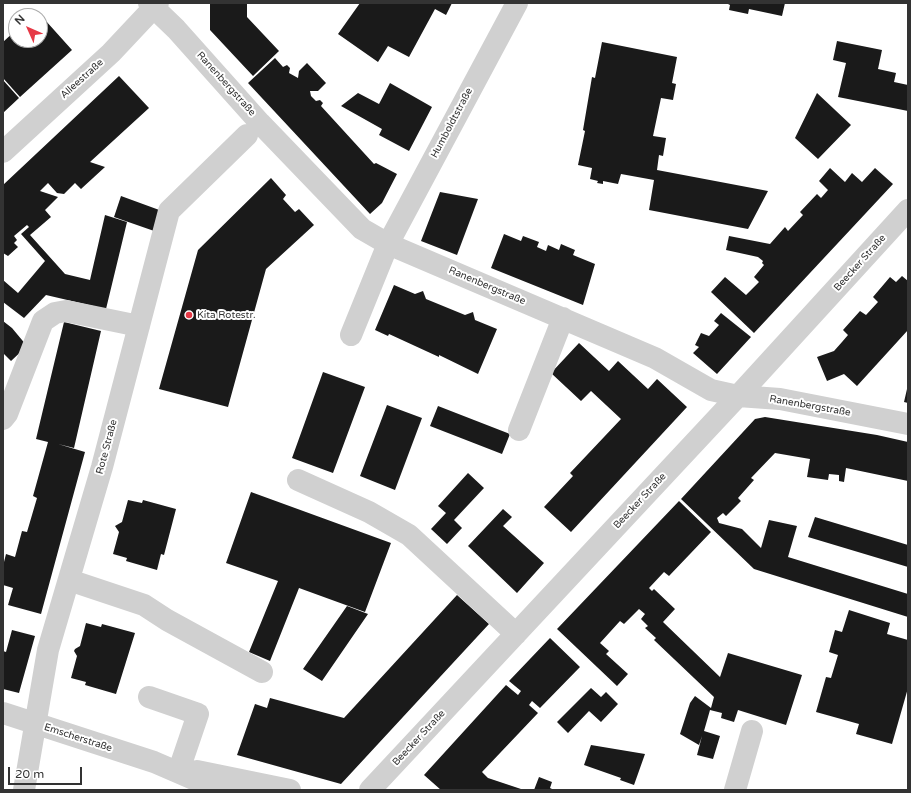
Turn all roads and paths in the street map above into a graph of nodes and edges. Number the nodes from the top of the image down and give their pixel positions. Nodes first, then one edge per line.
1 (517, 3) edge
2 (154, 4) edge
3 (247, 135) dead end
4 (3, 152) edge
5 (908, 210) edge
6 (388, 244) junction
7 (563, 318) junction
8 (139, 326) junction
9 (351, 335) dead end
10 (738, 396) junction
11 (3, 419) edge
12 (908, 424) edge
13 (519, 430) dead end
14 (298, 480) dead end
15 (69, 580) junction
16 (516, 634) junction
17 (262, 672) dead end
18 (150, 697) dead end
19 (3, 713) edge
20 (35, 724) junction
21 (752, 731) dead end
22 (154, 762) junction
23 (180, 768) junction
24 (24, 790) edge
25 (219, 790) edge
26 (290, 790) edge
27 (370, 790) edge
28 (734, 790) edge

1 - 6 street, Humboldtstraße
2 - 4 street, Alleestraße
2 - 6 street, Ranenbergstraße
3 - 8 street, Rote Straße
5 - 10 street, Beecker Straße
6 - 7 street, Ranenbergstraße
6 - 9 street, Humboldtstraße
7 - 10 street, Ranenbergstraße
7 - 13 street
8 - 11 street
8 - 15 street, Rote Straße
10 - 12 street, Ranenbergstraße
10 - 16 street, Beecker Straße
14 - 16 street
15 - 17 street
15 - 20 street, Rote Straße
16 - 27 street, Beecker Straße
18 - 23 street
19 - 20 street, Emscherstraße
20 - 22 street, Emscherstraße
20 - 24 street, Rote Straße
21 - 28 street
22 - 23 street, Emscherstraße
22 - 25 street, Emscherstraße
23 - 26 street, Emscherstraße

